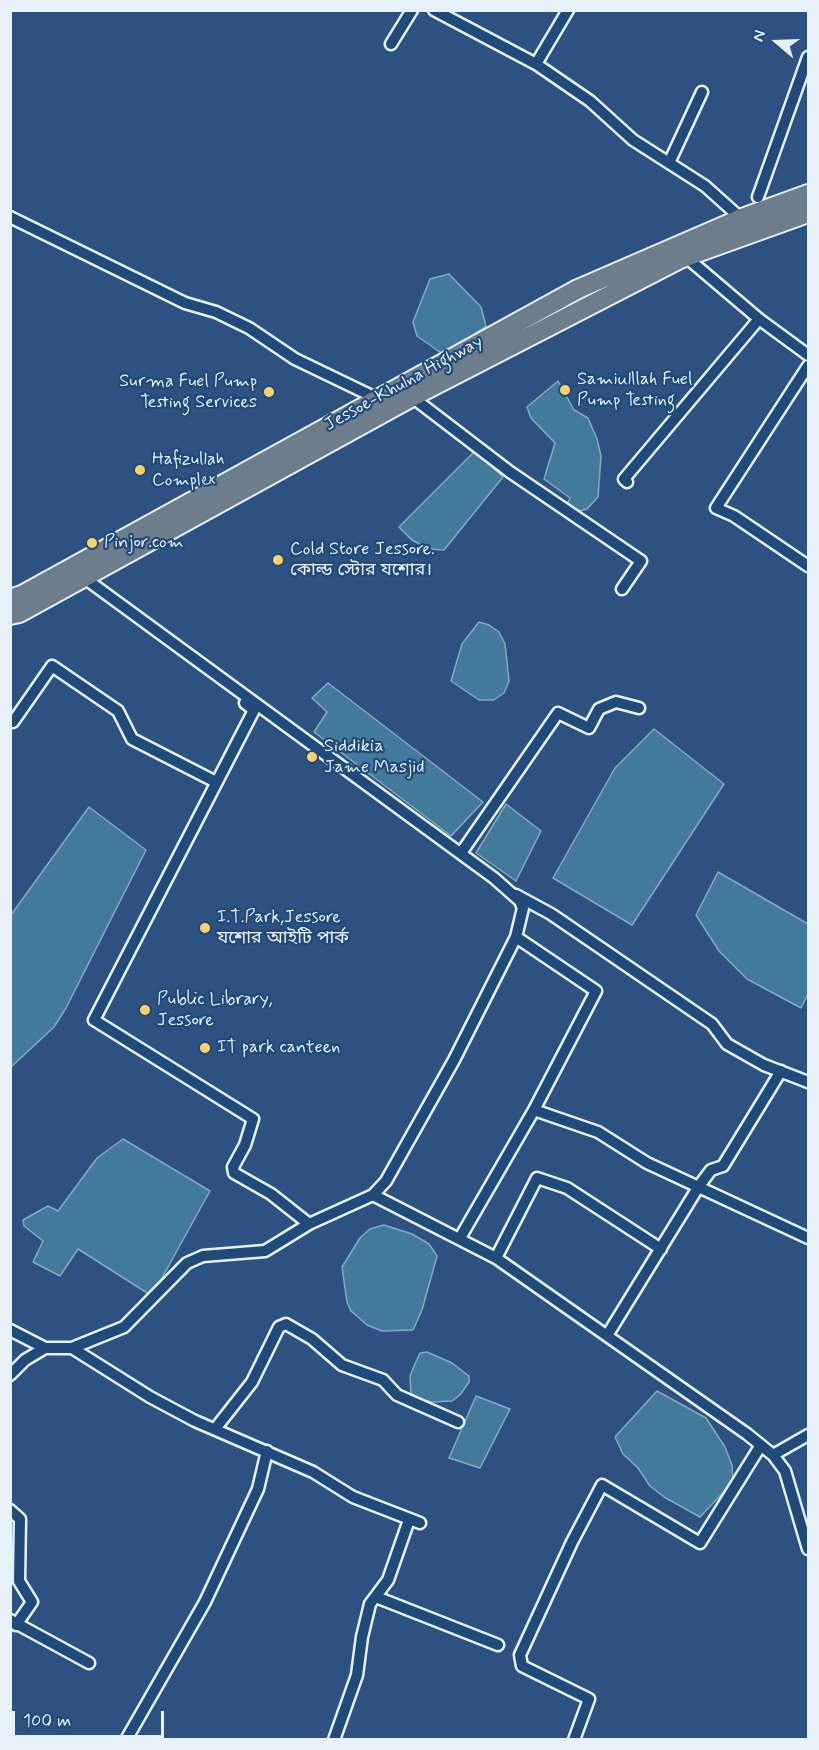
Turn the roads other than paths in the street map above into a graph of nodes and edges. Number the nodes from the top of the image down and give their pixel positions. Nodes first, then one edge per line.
1 (412, 10) edge
2 (434, 10) edge
3 (568, 10) edge
4 (391, 44) dead end
5 (808, 57) edge
6 (536, 64) junction
7 (702, 93) dead end
8 (669, 163) junction
9 (808, 194) edge
10 (758, 197) dead end
11 (808, 213) edge
12 (10, 217) edge
13 (742, 218) junction
14 (753, 233) junction
15 (686, 257) junction
16 (759, 319) junction
17 (808, 355) edge
18 (808, 366) edge
19 (412, 397) junction
20 (376, 398) junction
21 (627, 482) dead end
22 (808, 566) edge
23 (81, 578) junction
24 (622, 589) dead end
25 (10, 599) edge
26 (10, 615) edge
27 (639, 708) dead end
28 (10, 720) edge
29 (216, 782) junction
30 (460, 853) junction
31 (511, 892) junction
32 (516, 938) junction
33 (781, 1071) junction
34 (808, 1082) edge
35 (534, 1110) junction
36 (699, 1186) junction
37 (373, 1195) junction
38 (309, 1224) junction
39 (459, 1238) junction
40 (808, 1238) edge
41 (661, 1249) junction
42 (496, 1258) junction
43 (10, 1330) edge
44 (608, 1334) junction
45 (45, 1348) junction
46 (72, 1348) junction
47 (10, 1375) edge
48 (458, 1422) dead end
49 (215, 1429) junction
50 (808, 1435) edge
51 (761, 1444) junction
52 (267, 1450) junction
53 (773, 1455) junction
54 (10, 1510) edge
55 (808, 1549) edge
56 (376, 1597) junction
57 (13, 1622) edge
58 (498, 1645) dead end
59 (89, 1663) dead end
60 (126, 1740) edge
61 (334, 1740) edge
62 (574, 1740) edge

1 - 4 street
2 - 6 street
3 - 6 street
5 - 10 street
6 - 8 street
7 - 8 street
8 - 13 street
9 - 13 highway, Jessoe-Khulna Highway
11 - 14 highway, Jessoe-Khulna Highway
12 - 20 street
13 - 14 street
13 - 20 highway, Jessoe-Khulna Highway
14 - 15 highway, Jessoe-Khulna Highway
15 - 16 street
15 - 19 highway, Jessoe-Khulna Highway
16 - 17 street
16 - 21 street
18 - 22 street
19 - 23 highway, Jessoe-Khulna Highway
19 - 24 street
20 - 25 highway, Jessoe-Khulna Highway
23 - 26 highway, Jessoe-Khulna Highway
23 - 29 street
23 - 30 street
27 - 30 street
28 - 29 street
29 - 38 street
30 - 31 street
31 - 32 street
31 - 33 street
32 - 35 street
32 - 37 street
33 - 34 street
33 - 36 street
35 - 36 street
35 - 39 street
36 - 40 street
36 - 41 street
37 - 38 street
37 - 39 street
38 - 46 street
39 - 42 street
41 - 42 street
41 - 44 street
42 - 44 street
43 - 45 street
44 - 51 street
45 - 46 street
45 - 47 street
46 - 49 street
48 - 49 street
49 - 52 street
50 - 53 street
51 - 53 street
51 - 62 street
52 - 56 street
52 - 60 street
53 - 55 street
54 - 57 street
56 - 58 street
56 - 61 street
57 - 59 street

